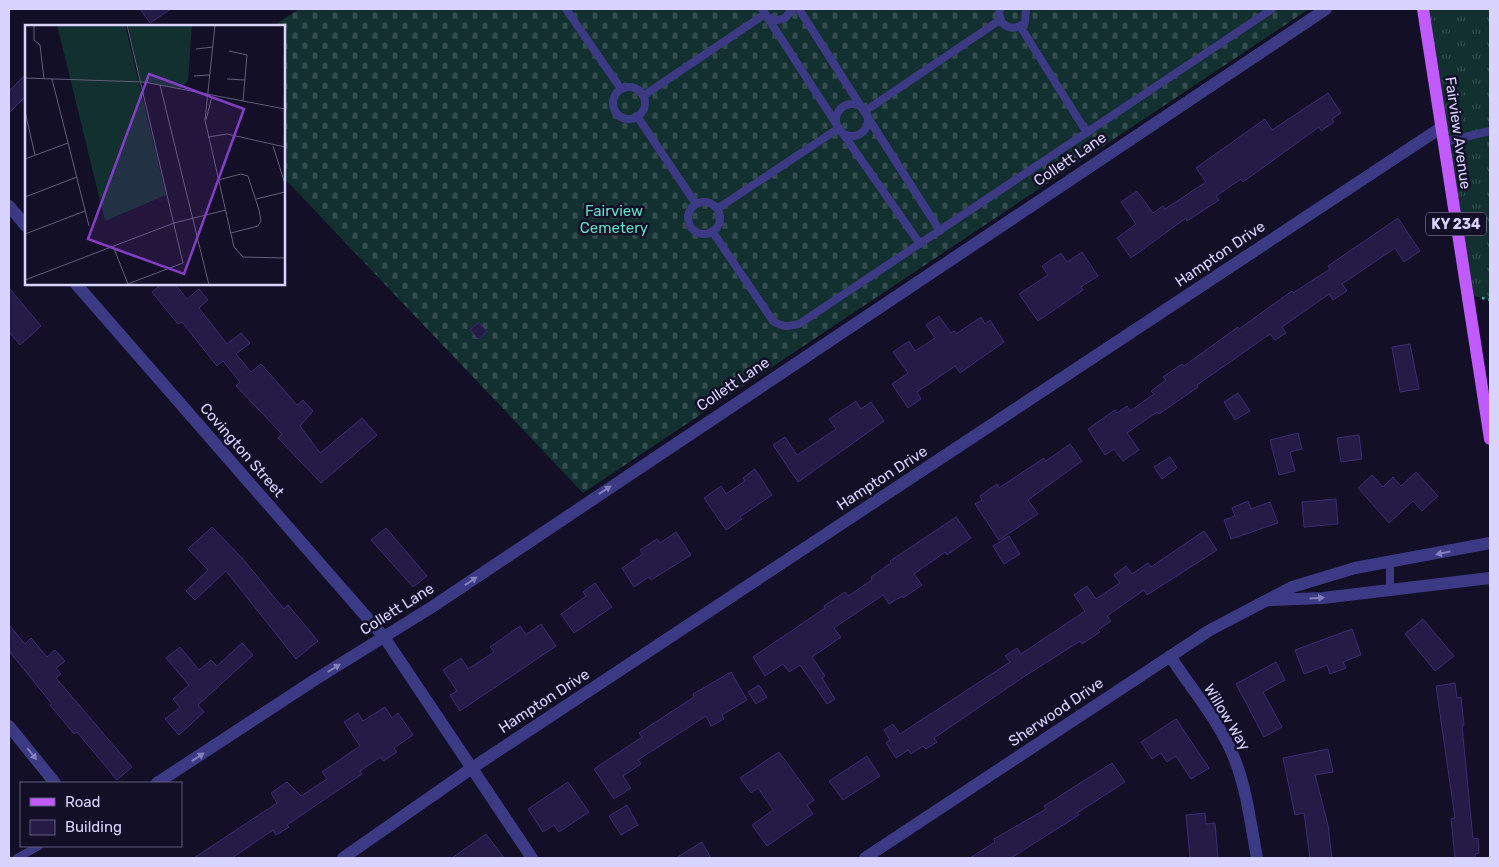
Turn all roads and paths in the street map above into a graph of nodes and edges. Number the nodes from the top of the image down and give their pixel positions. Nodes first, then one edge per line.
1 (566, 9) edge
2 (793, 9) edge
3 (799, 9) edge
4 (1000, 9) edge
5 (1026, 9) edge
6 (1272, 9) edge
7 (1326, 9) edge
8 (1423, 9) edge
9 (763, 10) edge
10 (1000, 20) junction
11 (1020, 26) junction
12 (621, 89) junction
13 (643, 96) junction
14 (865, 111) junction
15 (638, 116) junction
16 (1442, 127) junction
17 (839, 128) junction
18 (1490, 131) edge
19 (1087, 133) junction
20 (1444, 142) junction
21 (696, 204) junction
22 (717, 209) junction
23 (11, 214) edge
24 (25, 225) edge
25 (712, 231) junction
26 (940, 231) junction
27 (920, 244) junction
28 (77, 285) edge
29 (1490, 439) edge
30 (1490, 543) edge
31 (1390, 562) junction
32 (1490, 578) edge
33 (1390, 589) junction
34 (1268, 600) junction
35 (384, 637) junction
36 (1170, 656) junction
37 (9, 726) edge
38 (472, 768) junction
39 (54, 782) edge
40 (159, 782) edge
41 (37, 847) edge
42 (17, 858) edge
43 (343, 858) edge
44 (532, 858) edge
45 (865, 858) edge
46 (1257, 858) edge

1 - 12 lane
2 - 9 lane
3 - 14 lane
4 - 10 lane
5 - 11 lane
6 - 19 lane
35 -> 7 street, Collett Lane
8 - 16 main road, Fairview Avenue / KY 234
9 - 13 lane
9 - 17 lane
10 - 11 lane
10 - 14 lane
11 - 19 lane
12 - 13 lane
12 - 15 lane
13 - 15 lane
14 - 17 lane
14 - 17 lane
14 - 26 lane
15 - 21 lane
16 - 20 main road, Fairview Avenue / KY 234
16 - 38 street, Hampton Drive
17 - 22 lane
17 - 27 lane
18 - 20 lane
19 - 26 lane
20 - 29 main road, Fairview Avenue / KY 234
21 - 22 lane
21 - 25 lane
22 - 25 lane
23 - 24 street
25 - 27 lane
26 - 27 lane
28 - 35 street, Covington Street
30 -> 31 street, Sherwood Drive
31 - 33 lane
31 - 34 street, Sherwood Drive
32 - 33 street, Sherwood Drive
34 -> 33 street, Sherwood Drive
34 - 36 street, Sherwood Drive
35 - 38 street, Covington Street
40 -> 35 street, Collett Lane
36 - 45 street, Sherwood Drive
36 - 46 street, Willow Way
37 -> 39 street
38 - 43 street, Hampton Drive
38 - 44 street, Covington Street
41 - 42 lane

